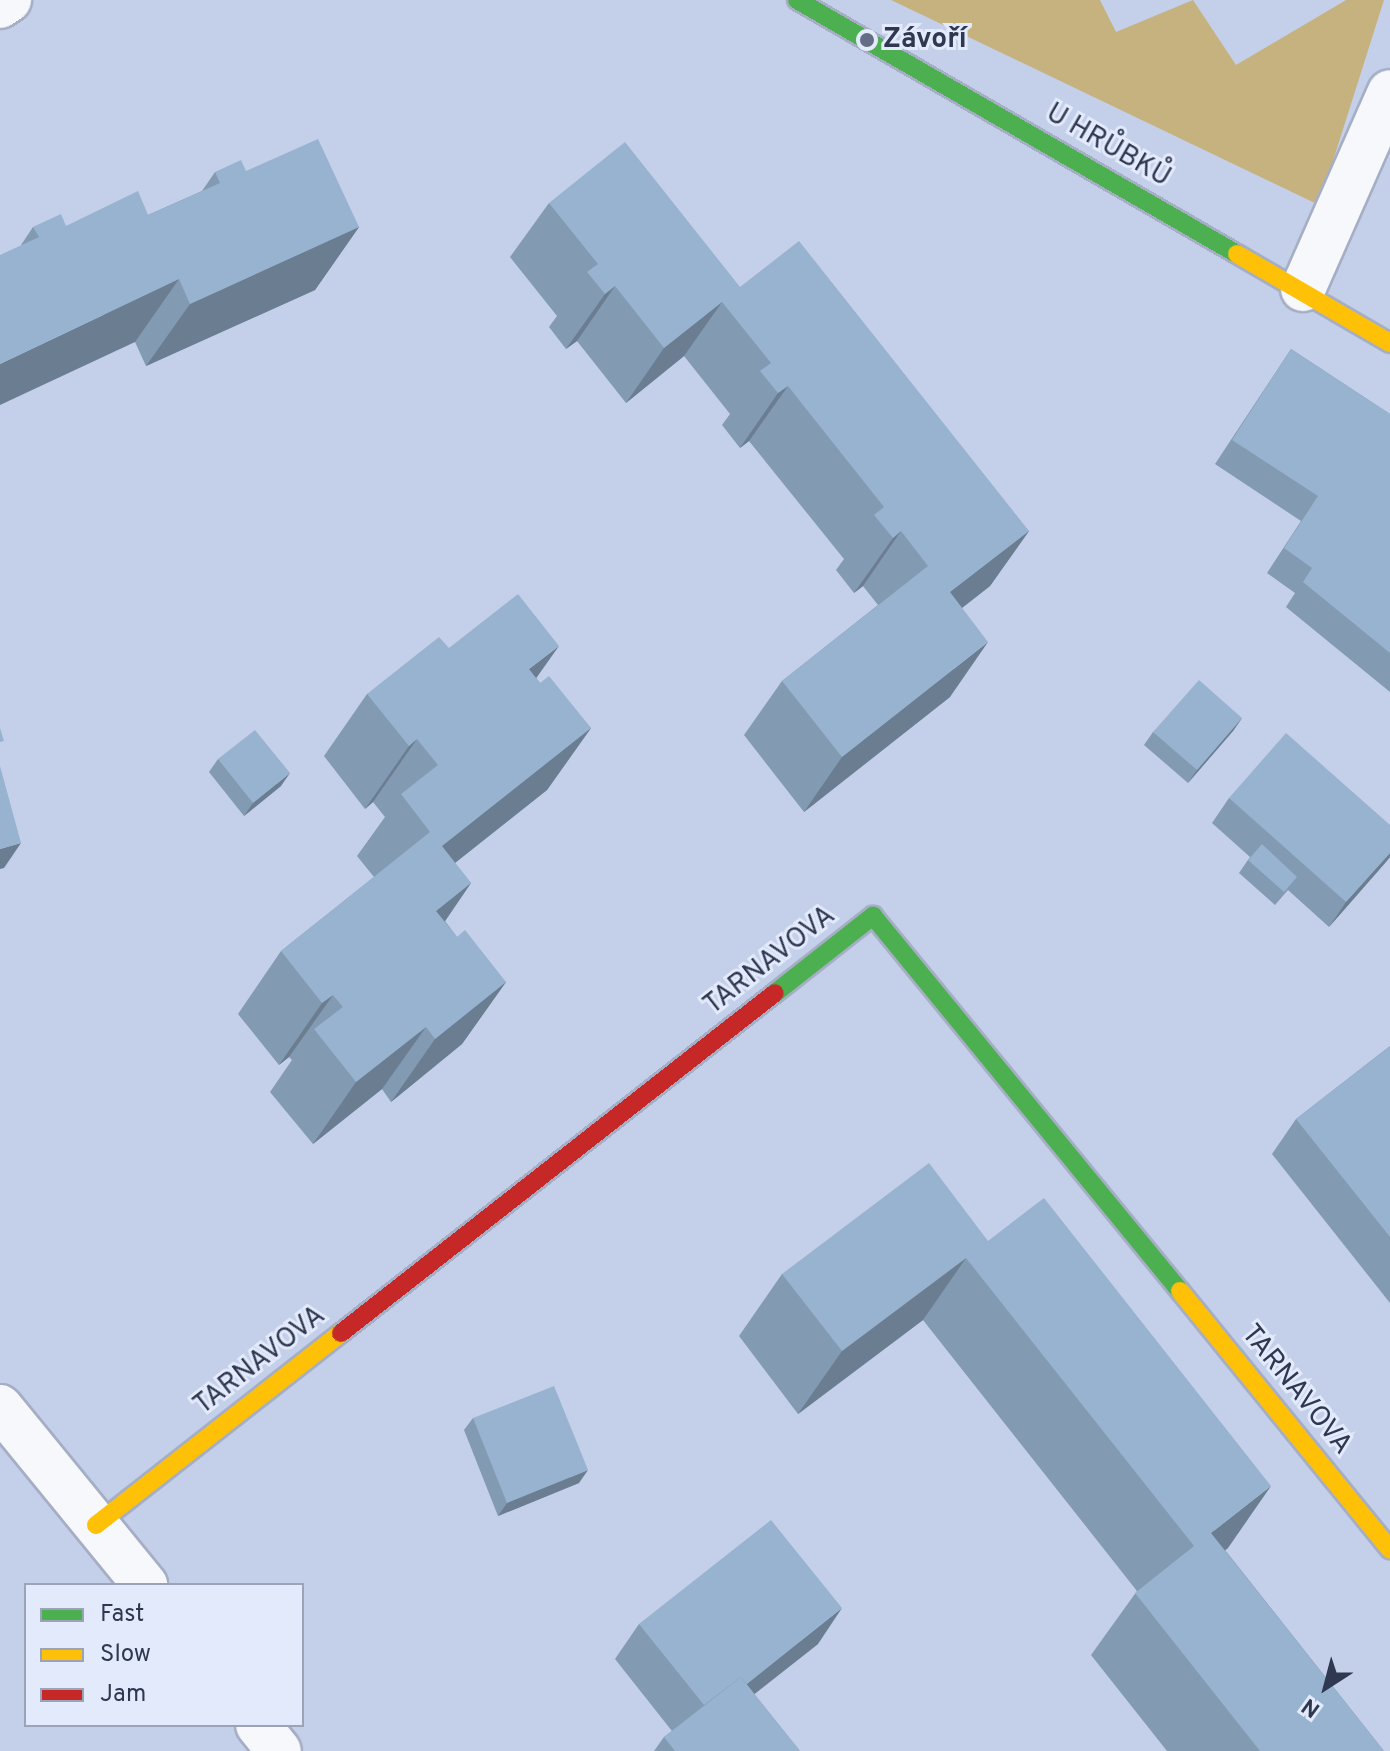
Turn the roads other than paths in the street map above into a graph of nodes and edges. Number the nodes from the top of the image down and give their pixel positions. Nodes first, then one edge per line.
1 (9, 0) edge
2 (797, 0) edge
3 (0, 6) edge
4 (1390, 92) edge
5 (1303, 289) junction
6 (1390, 343) edge
7 (0, 1407) edge
8 (17, 1450) edge
9 (96, 1525) junction
10 (1390, 1549) edge
11 (143, 1583) edge
12 (260, 1727) edge
13 (279, 1751) edge

1 - 3 street
2 - 5 street, U HRŮBKŮ
4 - 5 street
5 - 6 street, U HRŮBKŮ
7 - 8 street
8 - 9 street
9 - 10 street, TARNAVOVA
9 - 11 street
12 - 13 street

